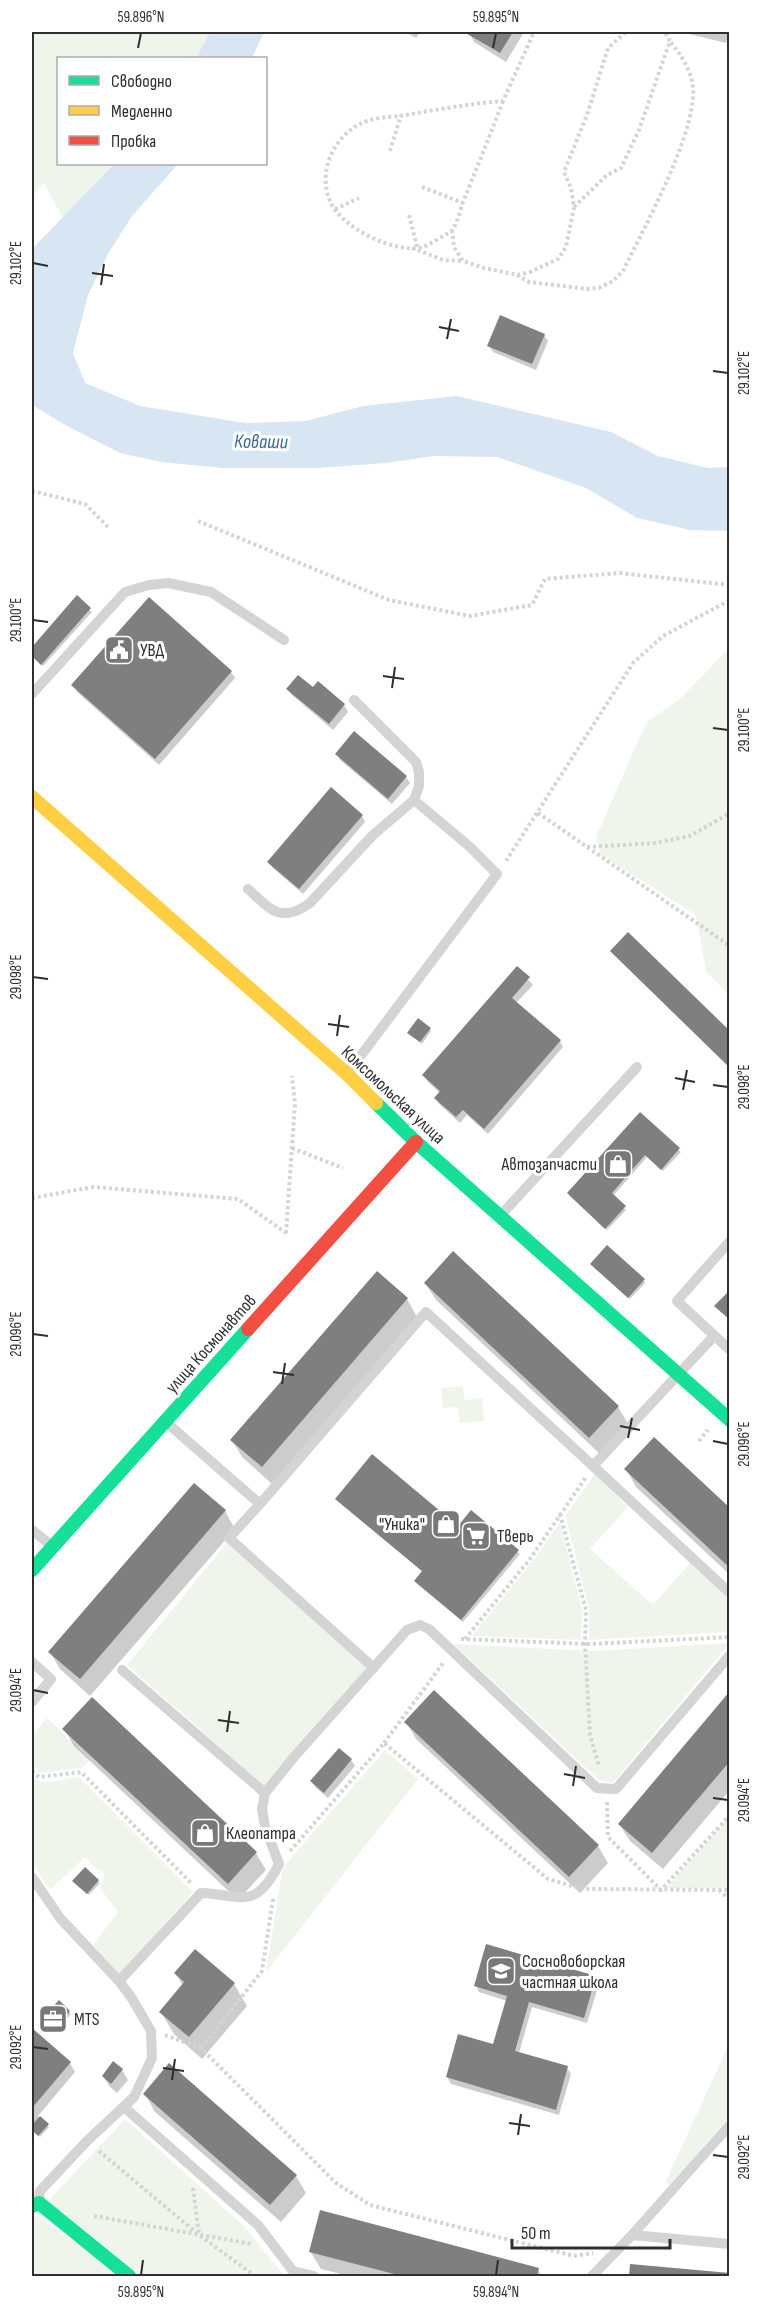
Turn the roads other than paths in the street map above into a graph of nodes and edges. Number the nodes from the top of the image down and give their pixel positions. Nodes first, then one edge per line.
1 (284, 640) dead end
2 (32, 694) edge
3 (354, 700) dead end
4 (32, 796) edge
5 (414, 800) junction
6 (248, 889) dead end
7 (637, 1068) dead end
8 (346, 1074) junction
9 (416, 1142) junction
10 (500, 1216) junction
11 (729, 1241) edge
12 (714, 1336) junction
13 (729, 1350) edge
14 (680, 1375) junction
15 (729, 1420) edge
16 (165, 1421) junction
17 (593, 1466) junction
18 (260, 1504) junction
19 (32, 1530) edge
20 (53, 1546) junction
21 (32, 1570) edge
22 (729, 1593) edge
23 (729, 1655) edge
24 (32, 1662) edge
25 (374, 1668) junction
26 (122, 1670) dead end
27 (32, 1702) edge
28 (265, 1793) junction
29 (33, 1884) edge
30 (119, 1981) junction
31 (124, 2107) junction
32 (729, 2125) edge
33 (35, 2204) edge
34 (632, 2235) junction
35 (729, 2244) edge
36 (129, 2277) edge
37 (314, 2277) edge
38 (592, 2277) edge

1 - 2 lane
3 - 5 lane
4 - 8 street, Комсомольская улица
5 - 6 lane
5 - 8 lane
7 - 10 lane
8 - 9 street, Комсомольская улица
9 - 10 street, Комсомольская улица
9 - 16 street, улица Космонавтов
10 - 14 street, Комсомольская улица
11 - 12 lane
12 - 13 lane
12 - 14 lane
14 - 15 street, Комсомольская улица
14 - 17 lane
16 - 18 lane
16 - 20 street, улица Космонавтов
17 - 18 lane
17 - 22 lane
18 - 25 lane
19 - 20 lane
20 - 21 street, улица Космонавтов
23 - 25 lane
24 - 27 lane
25 - 28 lane
26 - 28 lane
28 - 30 lane
29 - 30 lane
30 - 31 lane
31 - 33 lane
31 - 37 lane
32 - 34 lane
33 - 36 street
34 - 35 lane
34 - 38 lane

